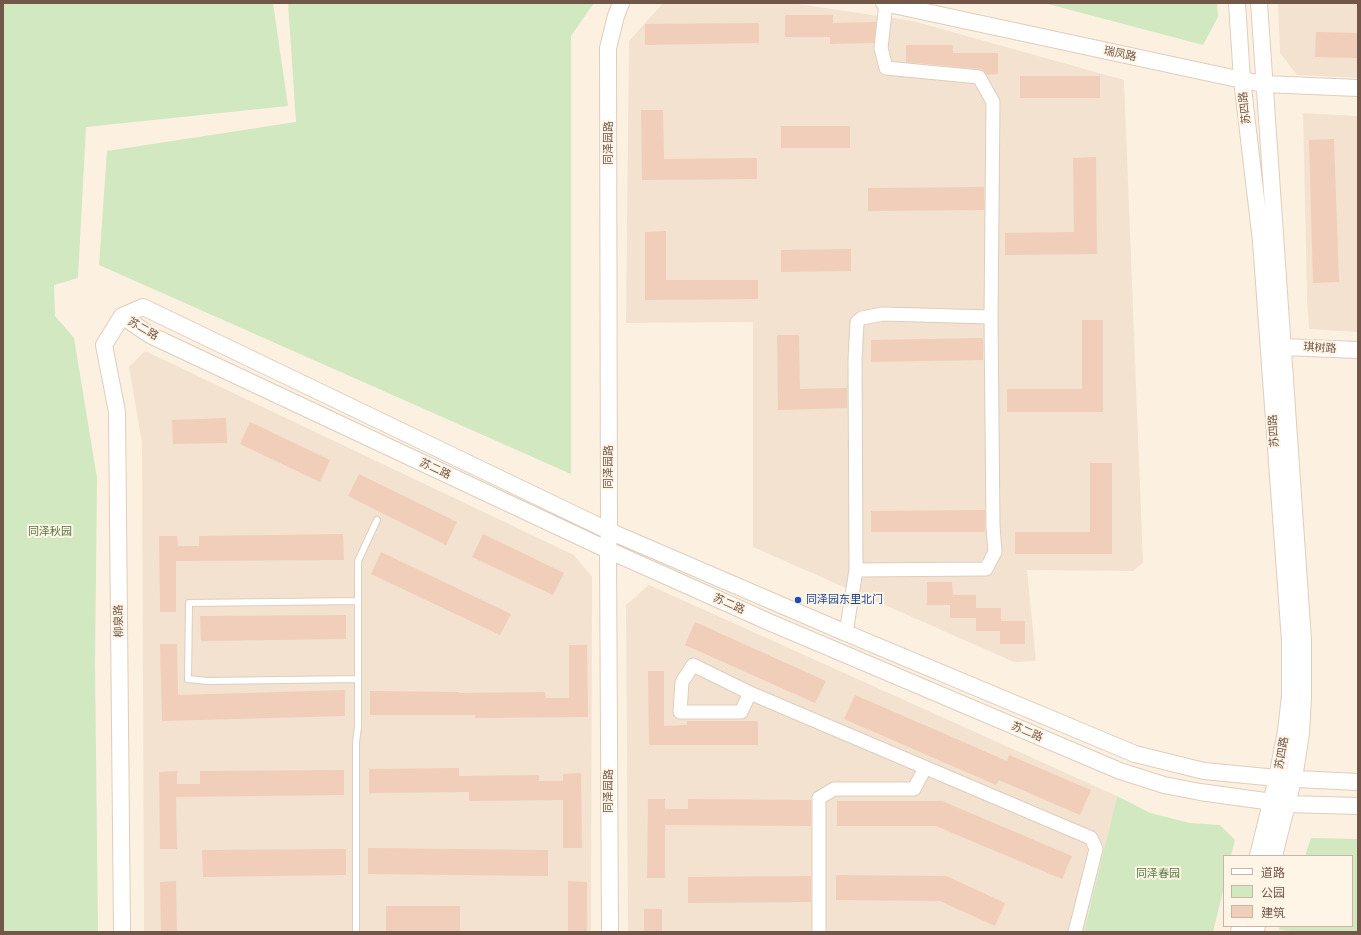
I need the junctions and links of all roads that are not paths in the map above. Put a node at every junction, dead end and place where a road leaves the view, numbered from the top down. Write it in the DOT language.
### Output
graph roads {
  1 [pos="621,3"];
  2 [pos="885,3"];
  3 [pos="1237,3"];
  4 [pos="1259,3"];
  5 [pos="1242,80"];
  6 [pos="1264,84"];
  7 [pos="1358,88"];
  8 [pos="122,316"];
  9 [pos="991,317"];
  10 [pos="1283,347"];
  11 [pos="1358,350"];
  12 [pos="377,520"];
  13 [pos="609,531"];
  14 [pos="608,550"];
  15 [pos="856,570"];
  16 [pos="358,601"];
  17 [pos="846,633"];
  18 [pos="358,679"];
  19 [pos="750,693"];
  20 [pos="924,768"];
  21 [pos="1277,778"];
  22 [pos="1294,779"];
  23 [pos="1358,782"];
  24 [pos="1279,803"];
  25 [pos="1358,806"];
  26 [pos="1258,855"];
  27 [pos="1274,855"];
  28 [pos="122,932"];
  29 [pos="356,932"];
  30 [pos="610,932"];
  31 [pos="819,932"];
  32 [pos="1075,932"];
  1 -- 13 [label="street, 同泽园路"];
  2 -- 5 [label="street, 瑞凤路"];
  2 -- 9 [label="street"];
  3 -- 5 [label="street, 苏四路"];
  4 -- 6 [label="street, 苏四路"];
  5 -- 6 [label="street, 瑞凤路"];
  5 -- 21 [label="street, 苏四路"];
  6 -- 7 [label="street, 瑞凤路"];
  6 -- 10 [label="street, 苏四路"];
  8 -- 13 [label="street, 苏二路"];
  8 -- 14 [label="street, 苏二路"];
  8 -- 28 [label="street, 柳泉路"];
  9 -- 15 [label="street"];
  9 -- 15 [label="street"];
  10 -- 11 [label="street, 琪树路"];
  10 -- 22 [label="street, 苏四路"];
  12 -- 16 [label="lane"];
  13 -- 14 [label="street, 同泽园路"];
  13 -- 17 [label="street, 苏二路"];
  14 -- 24 [label="street, 苏二路"];
  14 -- 30 [label="street, 同泽园路"];
  15 -- 17 [label="street"];
  16 -- 18 [label="lane"];
  16 -- 18 [label="lane"];
  17 -- 21 [label="street, 苏二路"];
  18 -- 29 [label="lane"];
  19 -- 19 [label="street"];
  19 -- 20 [label="street"];
  20 -- 31 [label="street"];
  20 -- 32 [label="street"];
  21 -- 22 [label="street, 苏二路"];
  21 -- 24 [label="street, 苏四路"];
  22 -- 23 [label="street, 苏二路"];
  22 -- 24 [label="street, 苏四路"];
  24 -- 25 [label="street, 苏二路"];
  24 -- 26 [label="street, 苏四路"];
  24 -- 27 [label="street, 苏四路"];
}
